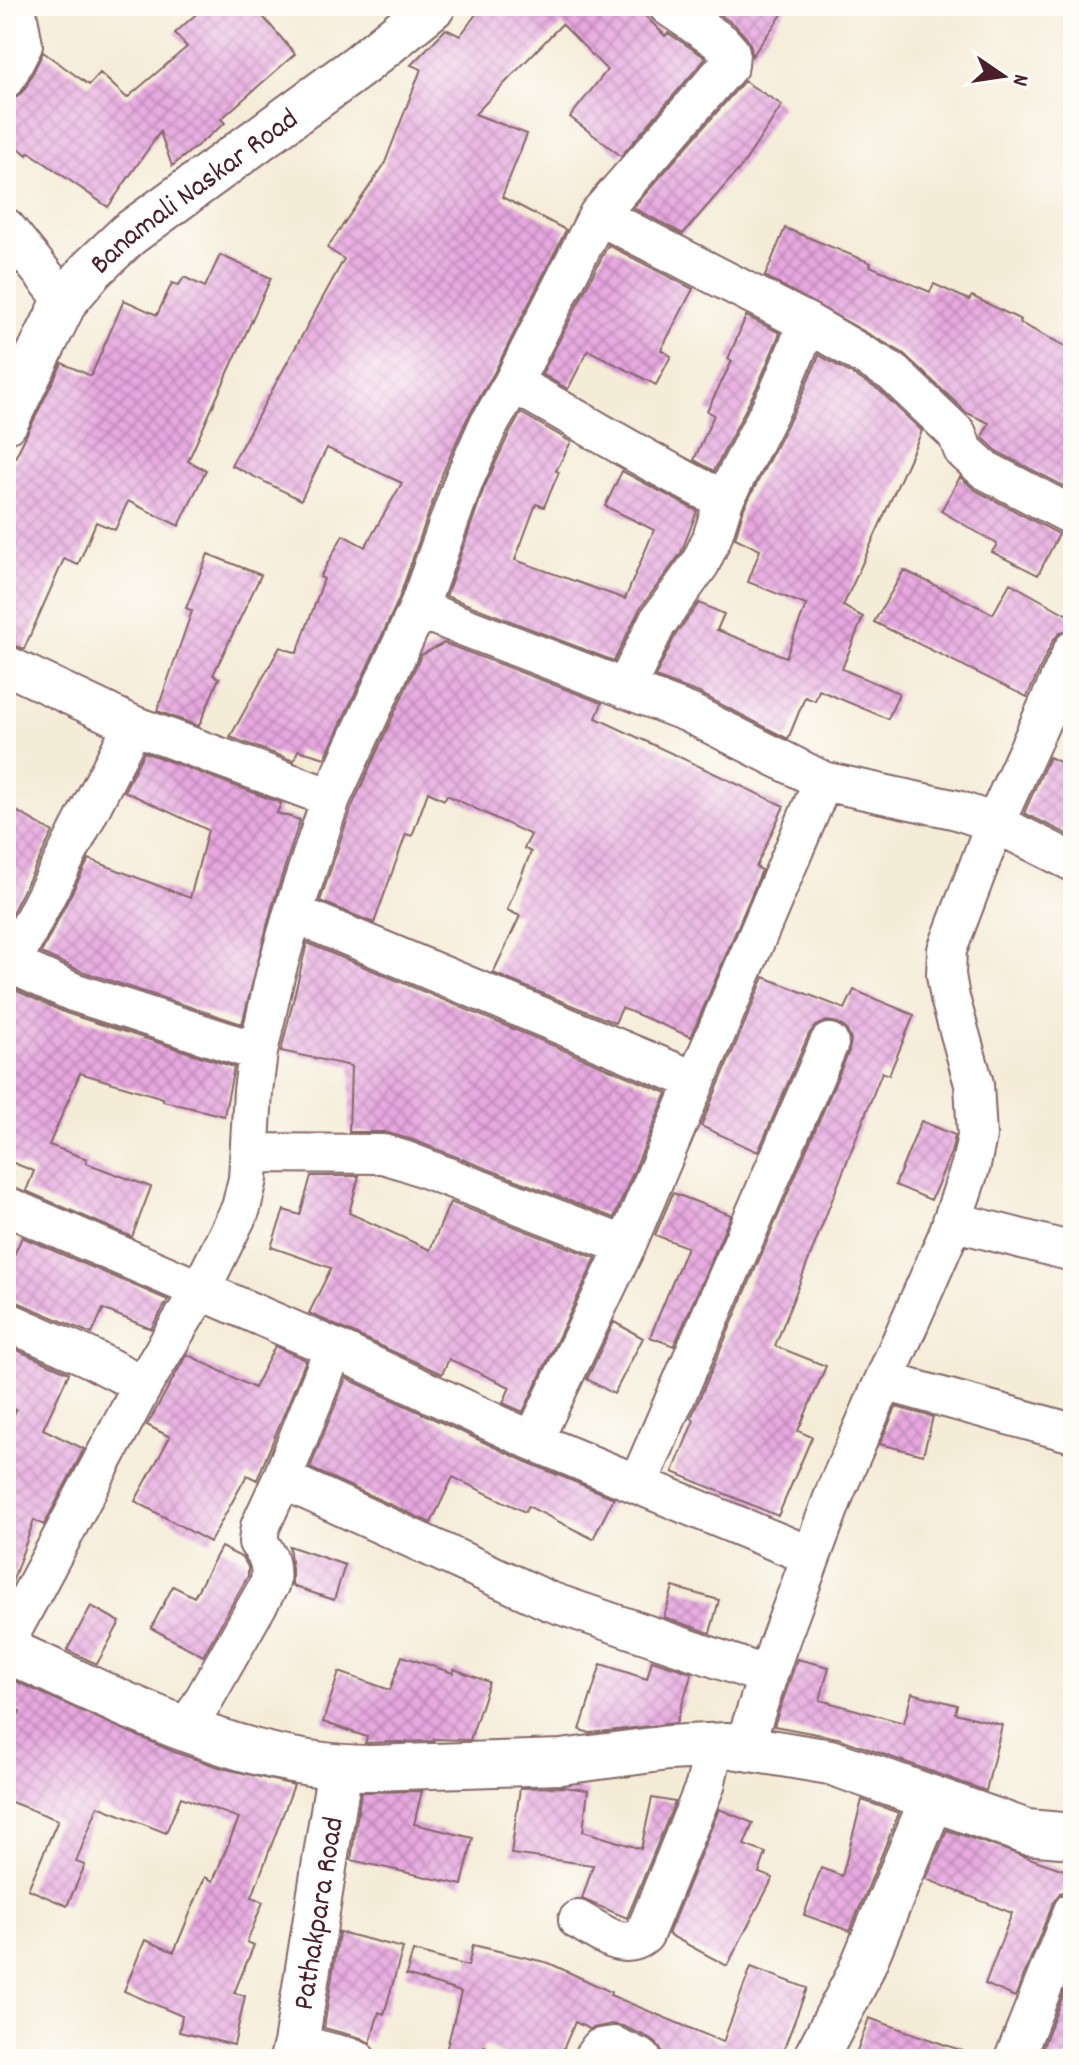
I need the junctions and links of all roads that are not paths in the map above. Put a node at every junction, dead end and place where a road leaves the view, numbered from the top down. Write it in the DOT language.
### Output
graph roads {
  1 [pos="16,6"];
  2 [pos="433,6"];
  3 [pos="668,6"];
  4 [pos="6,78"];
  5 [pos="598,215"];
  6 [pos="6,228"];
  7 [pos="65,301"];
  8 [pos="808,323"];
  9 [pos="513,383"];
  10 [pos="6,421"];
  11 [pos="724,500"];
  12 [pos="1073,516"];
  13 [pos="418,609"];
  14 [pos="1073,650"];
  15 [pos="6,665"];
  16 [pos="625,689"];
  17 [pos="133,725"];
  18 [pos="823,781"];
  19 [pos="331,798"];
  20 [pos="995,823"];
  21 [pos="1073,862"];
  22 [pos="293,913"];
  23 [pos="8,960"];
  24 [pos="829,1043"];
  25 [pos="258,1052"];
  26 [pos="696,1081"];
  27 [pos="250,1153"];
  28 [pos="6,1206"];
  29 [pos="952,1221"];
  30 [pos="626,1246"];
  31 [pos="1073,1252"];
  32 [pos="201,1289"];
  33 [pos="6,1321"];
  34 [pos="334,1348"];
  35 [pos="884,1381"];
  36 [pos="143,1385"];
  37 [pos="1073,1433"];
  38 [pos="533,1441"];
  39 [pos="282,1479"];
  40 [pos="638,1484"];
  41 [pos="811,1556"];
  42 [pos="6,1642"];
  43 [pos="6,1650"];
  44 [pos="768,1676"];
  45 [pos="186,1731"];
  46 [pos="729,1746"];
  47 [pos="340,1767"];
  48 [pos="932,1800"];
  49 [pos="1073,1836"];
  50 [pos="1073,1911"];
  51 [pos="578,1920"];
  52 [pos="294,2052"];
  53 [pos="356,2059"];
  54 [pos="592,2059"];
  55 [pos="642,2059"];
  56 [pos="815,2059"];
  57 [pos="1014,2059"];
  1 -- 4 [label="street"];
  2 -- 7 [label="street, Banamali Naskar Road"];
  3 -- 5 [label="street"];
  5 -- 8 [label="street"];
  5 -- 9 [label="street"];
  6 -- 7 [label="street"];
  7 -- 10 [label="street, Banamali Naskar Road"];
  8 -- 11 [label="street"];
  8 -- 12 [label="street"];
  9 -- 11 [label="street"];
  9 -- 13 [label="street"];
  11 -- 16 [label="street"];
  13 -- 16 [label="street"];
  13 -- 19 [label="street"];
  14 -- 20 [label="street"];
  15 -- 17 [label="street"];
  16 -- 18 [label="street"];
  17 -- 19 [label="street"];
  17 -- 23 [label="street"];
  18 -- 20 [label="street"];
  18 -- 26 [label="street"];
  19 -- 22 [label="street"];
  20 -- 21 [label="street"];
  20 -- 29 [label="street"];
  22 -- 25 [label="street"];
  22 -- 26 [label="street"];
  23 -- 25 [label="street"];
  24 -- 40 [label="street"];
  25 -- 27 [label="street"];
  26 -- 30 [label="street"];
  27 -- 30 [label="street"];
  27 -- 32 [label="street"];
  28 -- 32 [label="street"];
  29 -- 31 [label="street"];
  29 -- 35 [label="street"];
  30 -- 38 [label="street"];
  32 -- 34 [label="street"];
  32 -- 36 [label="street"];
  33 -- 36 [label="street"];
  34 -- 38 [label="street"];
  34 -- 39 [label="street"];
  35 -- 37 [label="street"];
  35 -- 41 [label="street"];
  36 -- 42 [label="street"];
  38 -- 40 [label="street"];
  39 -- 44 [label="street"];
  39 -- 45 [label="street"];
  40 -- 41 [label="street"];
  41 -- 44 [label="street"];
  43 -- 45 [label="street"];
  44 -- 46 [label="street"];
  45 -- 47 [label="street"];
  46 -- 47 [label="street"];
  46 -- 48 [label="street"];
  46 -- 51 [label="street"];
  47 -- 52 [label="street, Pathakpara Road"];
  48 -- 49 [label="street"];
  48 -- 56 [label="street"];
  50 -- 57 [label="street"];
  52 -- 53 [label="street"];
  54 -- 55 [label="street"];
}
